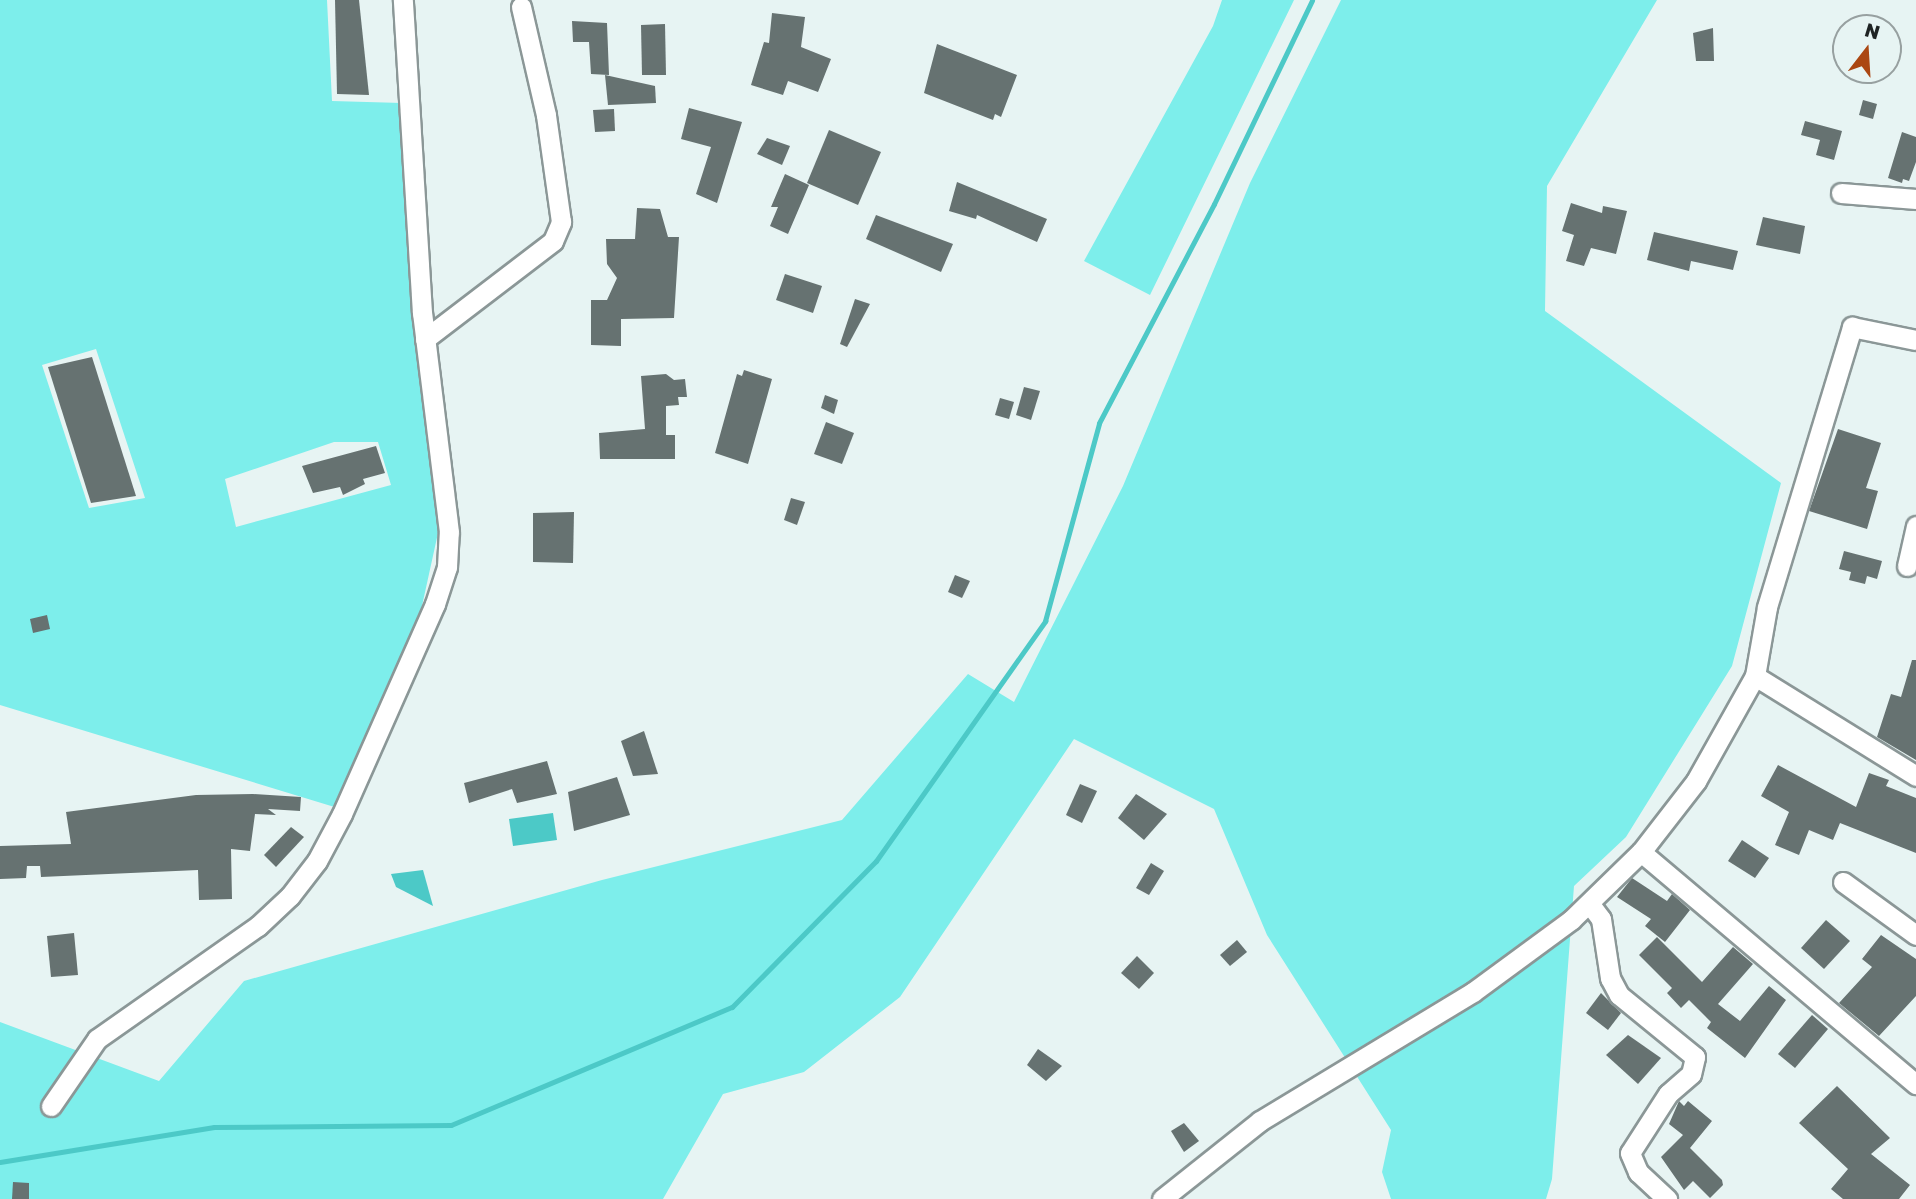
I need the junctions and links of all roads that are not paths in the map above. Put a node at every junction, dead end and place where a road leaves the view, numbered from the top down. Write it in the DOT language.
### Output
graph roads {
  1 [pos="403,0"];
  2 [pos="521,7"];
  3 [pos="1841,193"];
  4 [pos="1916,199"];
  5 [pos="425,339"];
  6 [pos="1916,340"];
  7 [pos="1916,526"];
  8 [pos="1907,566"];
  9 [pos="1755,676"];
  10 [pos="1916,776"];
  11 [pos="1642,852"];
  12 [pos="1843,881"];
  13 [pos="1589,903"];
  14 [pos="1916,935"];
  15 [pos="1916,1084"];
  16 [pos="51,1106"];
  17 [pos="1171,1197"];
  18 [pos="1667,1199"];
  1 -- 5 [label="street"];
  2 -- 5 [label="street"];
  3 -- 4 [label="street"];
  5 -- 16 [label="street"];
  6 -- 9 [label="street"];
  7 -- 8 [label="street"];
  9 -- 10 [label="street"];
  9 -- 11 [label="street"];
  11 -- 13 [label="street"];
  11 -- 15 [label="street"];
  12 -- 14 [label="street"];
  13 -- 17 [label="street"];
  13 -- 18 [label="street"];
}
